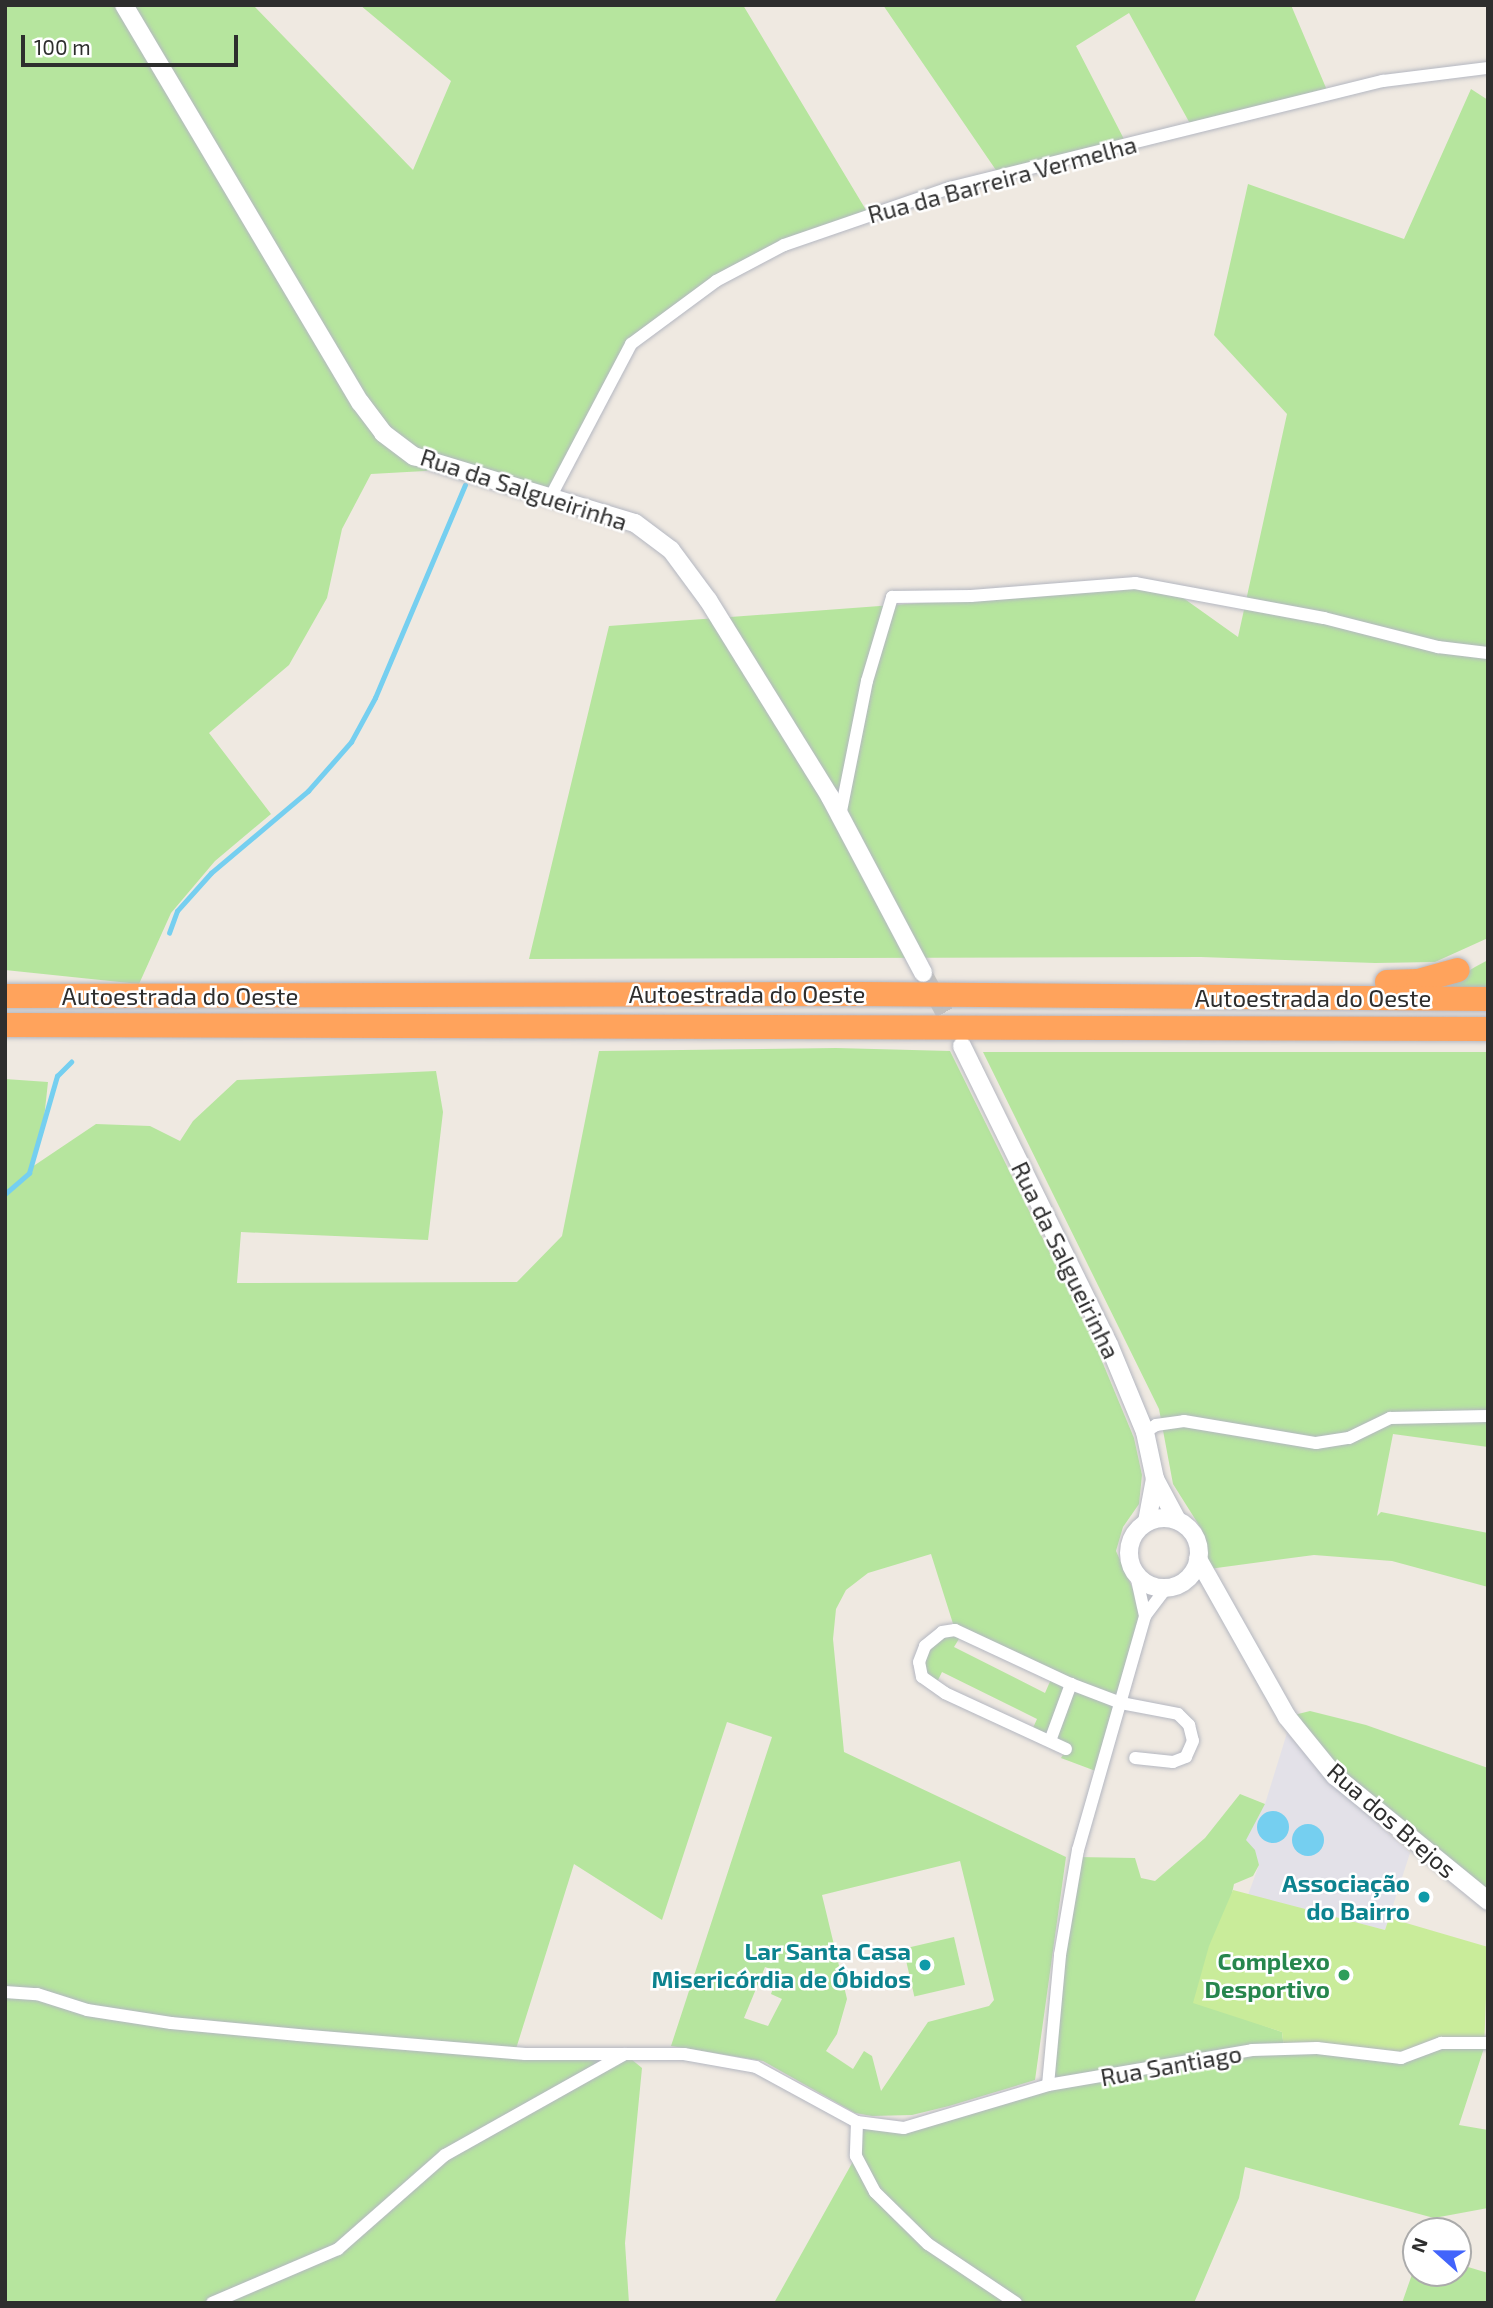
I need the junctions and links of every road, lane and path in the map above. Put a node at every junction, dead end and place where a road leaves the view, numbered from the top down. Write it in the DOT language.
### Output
graph roads {
  1 [pos="124,5"];
  2 [pos="1488,68"];
  3 [pos="551,496"];
  4 [pos="1488,653"];
  5 [pos="840,816"];
  6 [pos="1458,970"];
  7 [pos="923,973"];
  8 [pos="5,996"];
  9 [pos="1114,998"];
  10 [pos="1488,999"];
  11 [pos="5,1025"];
  12 [pos="1488,1029"];
  13 [pos="962,1046"];
  14 [pos="1488,1416"];
  15 [pos="1145,1432"];
  16 [pos="1155,1479"];
  17 [pos="1177,1520"];
  18 [pos="1147,1522"];
  19 [pos="1198,1559"];
  20 [pos="1136,1575"];
  21 [pos="1173,1585"];
  22 [pos="1212,1591"];
  23 [pos="1145,1616"];
  24 [pos="1071,1684"];
  25 [pos="1121,1703"];
  26 [pos="1050,1741"];
  27 [pos="1066,1749"];
  28 [pos="1135,1758"];
  29 [pos="1488,1901"];
  30 [pos="5,1992"];
  31 [pos="1488,2043"];
  32 [pos="625,2054"];
  33 [pos="1048,2085"];
  34 [pos="857,2122"];
  35 [pos="212,2303"];
  36 [pos="1016,2303"];
  1 -- 3 [label="street, Rua da Salgueirinha"];
  2 -- 3 [label="street, Rua da Barreira Vermelha"];
  3 -- 5 [label="street, Rua da Salgueirinha"];
  4 -- 5 [label="street"];
  5 -- 7 [label="street, Rua da Salgueirinha"];
  6 -- 9 [label="highway"];
  8 -- 9 [label="highway, Autoestrada do Oeste"];
  9 -- 10 [label="highway, Autoestrada do Oeste"];
  11 -- 12 [label="highway, Autoestrada do Oeste"];
  13 -- 15 [label="street, Rua da Salgueirinha"];
  14 -- 15 [label="street"];
  15 -- 16 [label="street, Rua da Salgueirinha"];
  16 -- 17 [label="street, Rua da Salgueirinha"];
  16 -- 18 [label="street, Rua da Salgueirinha"];
  17 -- 18 [label="street"];
  17 -- 19 [label="street"];
  18 -- 20 [label="street"];
  19 -- 21 [label="street"];
  19 -- 22 [label="street, Rua dos Brejos"];
  20 -- 21 [label="street"];
  20 -- 23 [label="street"];
  21 -- 22 [label="street"];
  21 -- 23 [label="street"];
  22 -- 29 [label="street, Rua dos Brejos"];
  23 -- 25 [label="street"];
  24 -- 25 [label="street"];
  24 -- 26 [label="street"];
  24 -- 26 [label="street"];
  25 -- 28 [label="street"];
  25 -- 33 [label="street"];
  26 -- 27 [label="street"];
  30 -- 32 [label="street"];
  31 -- 33 [label="street, Rua Santiago"];
  32 -- 34 [label="street"];
  32 -- 35 [label="street"];
  33 -- 34 [label="street, Rua Santiago"];
  34 -- 36 [label="street"];
}
